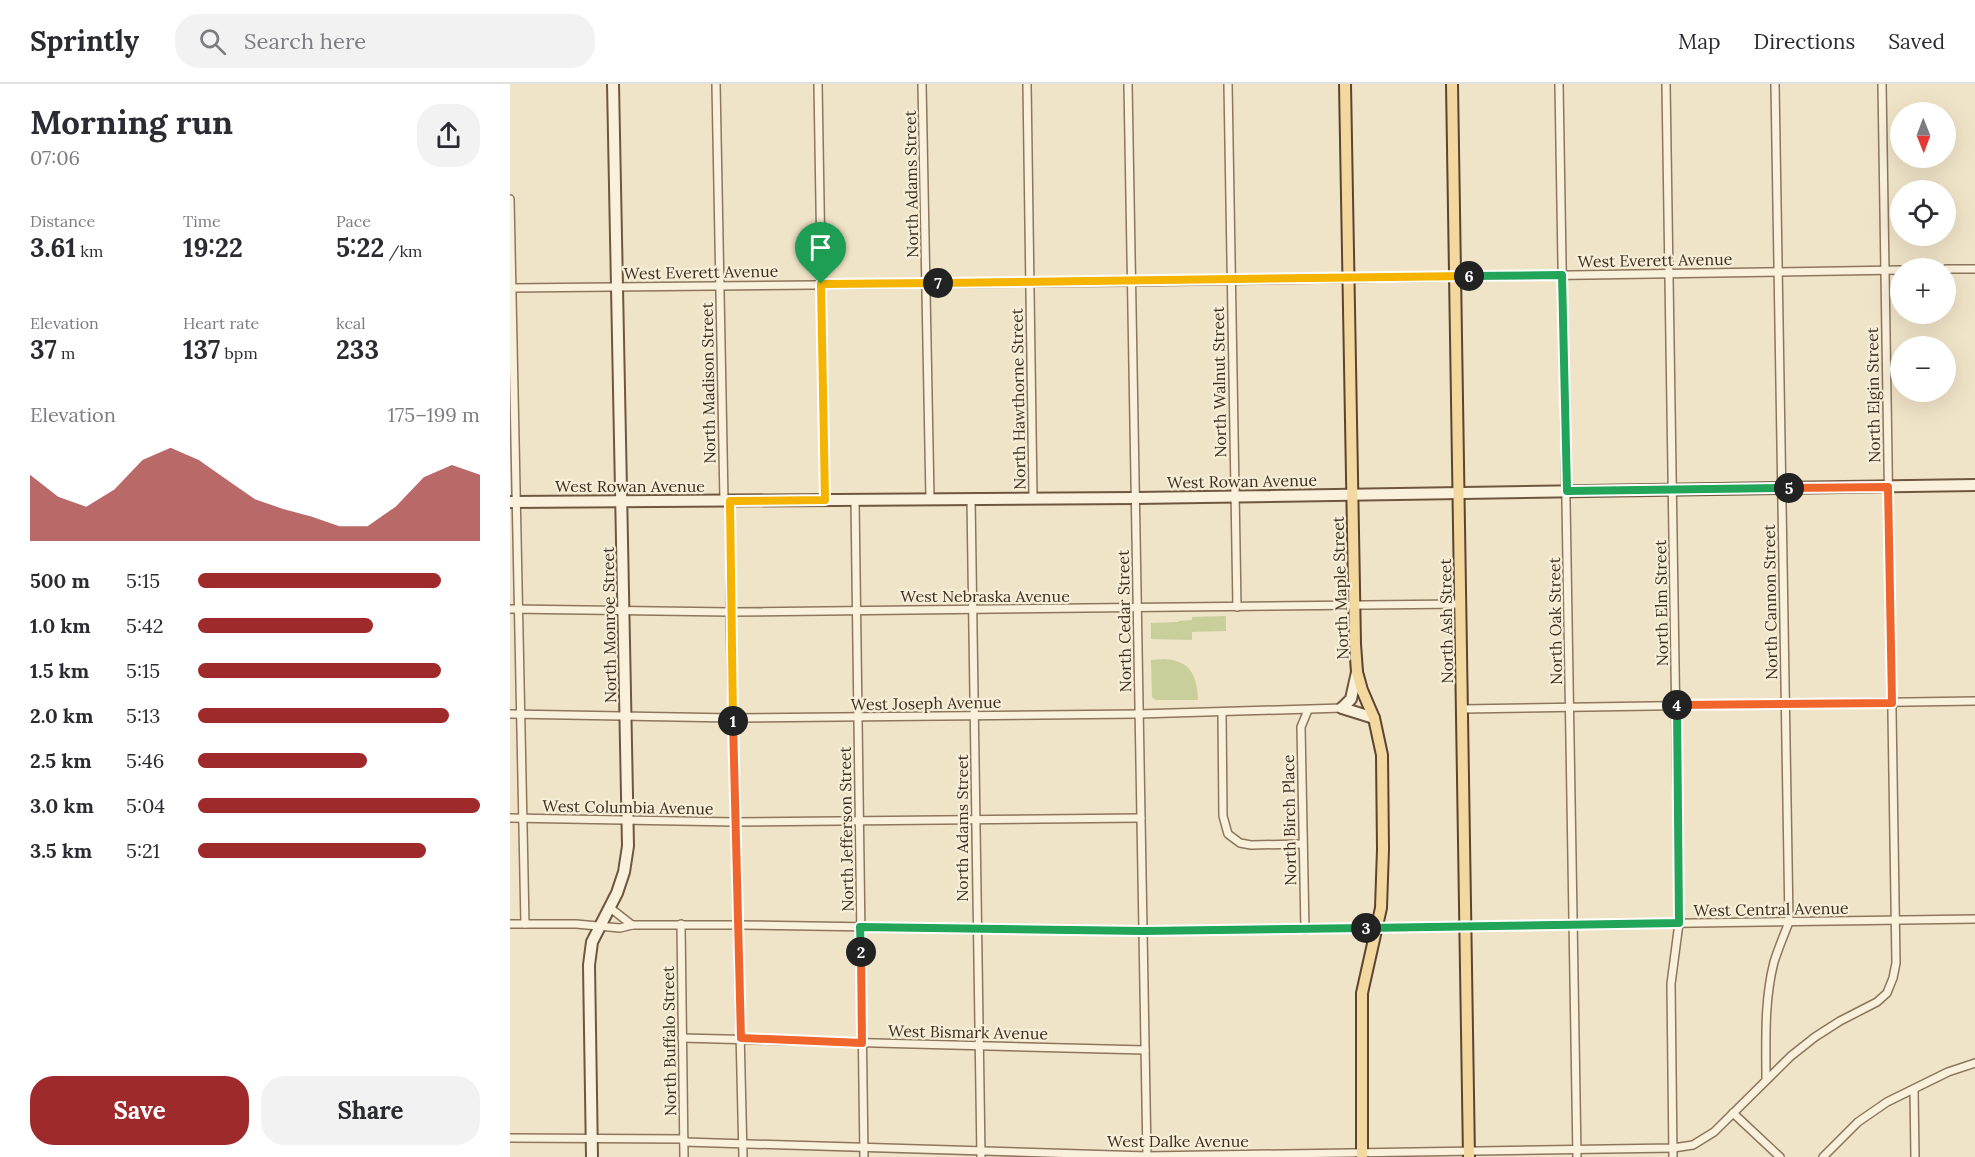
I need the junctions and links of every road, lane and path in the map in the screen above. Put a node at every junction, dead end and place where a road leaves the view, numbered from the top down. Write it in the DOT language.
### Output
graph roads {
  1 [pos="613,84"];
  2 [pos="716,84"];
  3 [pos="818,84"];
  4 [pos="922,84"];
  5 [pos="1027,84"];
  6 [pos="1128,84"];
  7 [pos="1228,84"];
  8 [pos="1345,84"];
  9 [pos="1452,84"];
  10 [pos="1559,84"];
  11 [pos="1666,84"];
  12 [pos="1775,84"];
  13 [pos="1882,84"];
  14 [pos="510,199"];
  15 [pos="1975,268"];
  16 [pos="1956,269"];
  17 [pos="1885,270"];
  18 [pos="1890,270"];
  19 [pos="1778,272"];
  20 [pos="1669,273"];
  21 [pos="1562,275"];
  22 [pos="1455,276"];
  23 [pos="1348,278"];
  24 [pos="1231,280"];
  25 [pos="1132,282"];
  26 [pos="927,283"];
  27 [pos="1030,283"];
  28 [pos="821,284"];
  29 [pos="720,286"];
  30 [pos="617,287"];
  31 [pos="511,288"];
  32 [pos="1975,484"];
  33 [pos="1888,487"];
  34 [pos="1673,488"];
  35 [pos="1782,488"];
  36 [pos="1567,491"];
  37 [pos="1459,492"];
  38 [pos="1352,494"];
  39 [pos="1234,496"];
  40 [pos="1033,498"];
  41 [pos="1135,498"];
  42 [pos="930,499"];
  43 [pos="970,499"];
  44 [pos="825,500"];
  45 [pos="855,500"];
  46 [pos="621,501"];
  47 [pos="727,501"];
  48 [pos="513,502"];
  49 [pos="1461,604"];
  50 [pos="1354,606"];
  51 [pos="1237,607"];
  52 [pos="510,609"];
  53 [pos="518,609"];
  54 [pos="1137,609"];
  55 [pos="973,610"];
  56 [pos="624,611"];
  57 [pos="856,611"];
  58 [pos="730,612"];
  59 [pos="1357,672"];
  60 [pos="1975,701"];
  61 [pos="1892,703"];
  62 [pos="1785,704"];
  63 [pos="1677,705"];
  64 [pos="1569,706"];
  65 [pos="1342,708"];
  66 [pos="1462,709"];
  67 [pos="1308,710"];
  68 [pos="1222,713"];
  69 [pos="510,714"];
  70 [pos="521,714"];
  71 [pos="1139,714"];
  72 [pos="626,715"];
  73 [pos="975,716"];
  74 [pos="858,717"];
  75 [pos="732,718"];
  76 [pos="1374,718"];
  77 [pos="1141,818"];
  78 [pos="510,819"];
  79 [pos="521,819"];
  80 [pos="627,819"];
  81 [pos="976,820"];
  82 [pos="859,821"];
  83 [pos="735,822"];
  84 [pos="1302,844"];
  85 [pos="609,907"];
  86 [pos="1975,919"];
  87 [pos="1895,921"];
  88 [pos="1789,922"];
  89 [pos="1679,923"];
  90 [pos="510,924"];
  91 [pos="525,924"];
  92 [pos="681,924"];
  93 [pos="600,925"];
  94 [pos="632,925"];
  95 [pos="739,925"];
  96 [pos="1573,925"];
  97 [pos="860,927"];
  98 [pos="1466,927"];
  99 [pos="1378,928"];
  100 [pos="977,929"];
  101 [pos="1305,930"];
  102 [pos="1143,931"];
  103 [pos="682,1038"];
  104 [pos="741,1038"];
  105 [pos="862,1043"];
  106 [pos="980,1047"];
  107 [pos="1145,1050"];
  108 [pos="1975,1063"];
  109 [pos="1766,1080"];
  110 [pos="1914,1089"];
  111 [pos="1733,1113"];
  112 [pos="510,1138"];
  113 [pos="591,1138"];
  114 [pos="684,1140"];
  115 [pos="743,1145"];
  116 [pos="864,1148"];
  117 [pos="1673,1148"];
  118 [pos="981,1154"];
  119 [pos="1469,1154"];
  120 [pos="1577,1154"];
  121 [pos="1362,1155"];
  122 [pos="1147,1156"];
  123 [pos="1252,1156"];
  124 [pos="592,1157"];
  125 [pos="684,1157"];
  126 [pos="743,1157"];
  127 [pos="864,1157"];
  128 [pos="1673,1157"];
  129 [pos="1780,1157"];
  130 [pos="1823,1157"];
  131 [pos="1915,1157"];
  1 -- 30 [label="street, North Monroe Street"];
  2 -- 29 [label="street, North Madison Street"];
  3 -- 28 [label="street"];
  4 -- 26 [label="street, North Adams Street"];
  5 -- 27 [label="street, North Hawthorne Street"];
  6 -- 25 [label="street, North Cedar Street"];
  7 -- 24 [label="street, North Walnut Street"];
  8 -- 23 [label="main road, North Maple Street"];
  9 -- 22 [label="main road, North Ash Street"];
  10 -- 21 [label="street, North Oak Street"];
  11 -- 20 [label="street, North Elm Street"];
  12 -- 19 [label="street, North Cannon Street"];
  13 -- 17 [label="street, North Elgin Street"];
  14 -- 31 [label="street"];
  15 -- 16 [label="street"];
  17 -- 18 [label="street, West Everett Avenue"];
  17 -- 19 [label="street, West Everett Avenue"];
  17 -- 33 [label="street, North Elgin Street"];
  19 -- 20 [label="street, West Everett Avenue"];
  19 -- 35 [label="street, North Cannon Street"];
  20 -- 21 [label="street, West Everett Avenue"];
  20 -- 34 [label="street, North Elm Street"];
  21 -- 22 [label="street, West Everett Avenue"];
  21 -- 36 [label="street, North Oak Street"];
  22 -- 23 [label="street, West Everett Avenue"];
  22 -- 37 [label="main road, North Ash Street"];
  23 -- 24 [label="street, West Everett Avenue"];
  23 -- 38 [label="main road, North Maple Street"];
  24 -- 25 [label="street, West Everett Avenue"];
  24 -- 39 [label="street, North Walnut Street"];
  25 -- 27 [label="street, West Everett Avenue"];
  25 -- 41 [label="street, North Cedar Street"];
  26 -- 27 [label="street, West Everett Avenue"];
  26 -- 28 [label="street, West Everett Avenue"];
  26 -- 42 [label="street, North Adams Street"];
  27 -- 40 [label="street, North Hawthorne Street"];
  28 -- 29 [label="street, West Everett Avenue"];
  28 -- 44 [label="street"];
  29 -- 30 [label="street, West Everett Avenue"];
  29 -- 47 [label="street, North Madison Street"];
  30 -- 31 [label="street, West Everett Avenue"];
  30 -- 46 [label="street, North Monroe Street"];
  31 -- 48 [label="street"];
  32 -- 33 [label="street, West Rowan Avenue"];
  33 -- 35 [label="street, West Rowan Avenue"];
  33 -- 61 [label="street, North Elgin Street"];
  34 -- 35 [label="street, West Rowan Avenue"];
  34 -- 36 [label="street, West Rowan Avenue"];
  34 -- 63 [label="street, North Elm Street"];
  35 -- 62 [label="street, North Cannon Street"];
  36 -- 37 [label="street, West Rowan Avenue"];
  36 -- 64 [label="street, North Oak Street"];
  37 -- 38 [label="street, West Rowan Avenue"];
  37 -- 49 [label="main road, North Ash Street"];
  38 -- 39 [label="street, West Rowan Avenue"];
  38 -- 50 [label="main road, North Maple Street"];
  39 -- 41 [label="street, West Rowan Avenue"];
  39 -- 51 [label="street, North Walnut Street"];
  40 -- 41 [label="street, West Rowan Avenue"];
  40 -- 43 [label="street, West Rowan Avenue"];
  41 -- 54 [label="street, North Cedar Street"];
  42 -- 43 [label="street, West Rowan Avenue"];
  42 -- 45 [label="street, West Rowan Avenue"];
  43 -- 55 [label="street, North Adams Street"];
  44 -- 45 [label="street, West Rowan Avenue"];
  44 -- 47 [label="street, West Rowan Avenue"];
  45 -- 57 [label="street, North Jefferson Street"];
  46 -- 47 [label="street, West Rowan Avenue"];
  46 -- 48 [label="street, West Rowan Avenue"];
  46 -- 56 [label="street, North Monroe Street"];
  47 -- 58 [label="street, North Madison Street"];
  48 -- 53 [label="street"];
  49 -- 50 [label="street, West Nebraska Avenue"];
  49 -- 66 [label="main road, North Ash Street"];
  50 -- 51 [label="street, West Nebraska Avenue"];
  50 -- 59 [label="main road, North Maple Street"];
  51 -- 54 [label="street, West Nebraska Avenue"];
  52 -- 53 [label="street, West Nebraska Avenue"];
  53 -- 56 [label="street, West Nebraska Avenue"];
  53 -- 70 [label="street"];
  54 -- 55 [label="street, West Nebraska Avenue"];
  54 -- 71 [label="street, North Cedar Street"];
  55 -- 57 [label="street, West Nebraska Avenue"];
  55 -- 73 [label="street, North Adams Street"];
  56 -- 58 [label="street, West Nebraska Avenue"];
  56 -- 72 [label="street, North Monroe Street"];
  57 -- 58 [label="street, West Nebraska Avenue"];
  57 -- 74 [label="street, North Jefferson Street"];
  58 -- 75 [label="street, North Madison Street"];
  59 -- 65 [label="street"];
  59 -- 76 [label="main road, North Maple Street"];
  60 -- 61 [label="street"];
  61 -- 62 [label="street"];
  61 -- 87 [label="street, North Elgin Street"];
  62 -- 63 [label="street"];
  62 -- 88 [label="street, North Cannon Street"];
  63 -- 64 [label="street"];
  63 -- 89 [label="street, North Elm Street"];
  64 -- 66 [label="street"];
  64 -- 96 [label="street, North Oak Street"];
  65 -- 67 [label="street, West Joseph Avenue"];
  65 -- 76 [label="street"];
  66 -- 98 [label="main road, North Ash Street"];
  67 -- 68 [label="street, West Joseph Avenue"];
  67 -- 84 [label="street, North Birch Place"];
  68 -- 71 [label="street, West Joseph Avenue"];
  68 -- 84 [label="street"];
  69 -- 70 [label="street, West Joseph Avenue"];
  70 -- 72 [label="street, West Joseph Avenue"];
  70 -- 79 [label="street"];
  71 -- 73 [label="street, West Joseph Avenue"];
  71 -- 77 [label="street, North Cedar Street"];
  72 -- 75 [label="street, West Joseph Avenue"];
  72 -- 80 [label="street, North Monroe Street"];
  73 -- 74 [label="street, West Joseph Avenue"];
  73 -- 81 [label="street, North Adams Street"];
  74 -- 75 [label="street, West Joseph Avenue"];
  74 -- 82 [label="street, North Jefferson Street"];
  75 -- 83 [label="street, North Madison Street"];
  76 -- 99 [label="main road, North Maple Street"];
  77 -- 81 [label="street, West Columbia Avenue"];
  77 -- 102 [label="street, North Cedar Street"];
  78 -- 79 [label="street, West Columbia Avenue"];
  79 -- 80 [label="street, West Columbia Avenue"];
  79 -- 91 [label="street"];
  80 -- 83 [label="street, West Columbia Avenue"];
  80 -- 85 [label="street, North Monroe Street"];
  81 -- 82 [label="street, West Columbia Avenue"];
  81 -- 100 [label="street, North Adams Street"];
  82 -- 83 [label="street, West Columbia Avenue"];
  82 -- 97 [label="street, North Jefferson Street"];
  83 -- 95 [label="street, North Madison Street"];
  84 -- 101 [label="street, North Birch Place"];
  85 -- 93 [label="street, North Monroe Street"];
  85 -- 94 [label="street"];
  86 -- 87 [label="street, West Central Avenue"];
  87 -- 88 [label="street, West Central Avenue"];
  87 -- 109 [label="street, North Elgin Street"];
  88 -- 89 [label="street, West Central Avenue"];
  88 -- 109 [label="street, North Cannon Street"];
  89 -- 96 [label="street, West Central Avenue"];
  89 -- 117 [label="street, North Elm Street"];
  90 -- 91 [label="street, West Central Avenue"];
  91 -- 93 [label="street, West Central Avenue"];
  92 -- 94 [label="street, West Central Avenue"];
  92 -- 95 [label="street, West Central Avenue"];
  92 -- 103 [label="street, North Buffalo Street"];
  93 -- 94 [label="street, West Central Avenue"];
  93 -- 113 [label="street, North Monroe Street"];
  95 -- 97 [label="street, West Central Avenue"];
  95 -- 104 [label="street, North Madison Street"];
  96 -- 98 [label="street, West Central Avenue"];
  96 -- 120 [label="street, North Oak Street"];
  97 -- 100 [label="street, West Central Avenue"];
  97 -- 105 [label="street, North Jefferson Street"];
  98 -- 99 [label="street, West Central Avenue"];
  98 -- 119 [label="main road, North Ash Street"];
  99 -- 101 [label="street, West Central Avenue"];
  99 -- 121 [label="main road, North Maple Street"];
  100 -- 102 [label="street, West Central Avenue"];
  100 -- 106 [label="street, North Adams Street"];
  101 -- 102 [label="street, West Central Avenue"];
  102 -- 107 [label="street, North Cedar Street"];
  103 -- 104 [label="street, West Bismark Avenue"];
  103 -- 114 [label="street, North Buffalo Street"];
  104 -- 105 [label="street, West Bismark Avenue"];
  104 -- 115 [label="street, North Madison Street"];
  105 -- 106 [label="street, West Bismark Avenue"];
  105 -- 116 [label="street, North Jefferson Street"];
  106 -- 107 [label="street, West Bismark Avenue"];
  106 -- 118 [label="street, North Adams Street"];
  107 -- 122 [label="street, North Cedar Street"];
  108 -- 110 [label="street"];
  109 -- 111 [label="street, West Dalke Avenue"];
  110 -- 130 [label="street"];
  110 -- 131 [label="street"];
  111 -- 117 [label="street, West Dalke Avenue"];
  111 -- 129 [label="street"];
  112 -- 113 [label="street, West Dalke Avenue"];
  113 -- 114 [label="street, West Dalke Avenue"];
  113 -- 124 [label="street, North Monroe Street"];
  114 -- 115 [label="street, West Dalke Avenue"];
  114 -- 125 [label="street, North Buffalo Street"];
  115 -- 116 [label="street, West Dalke Avenue"];
  115 -- 126 [label="street, North Madison Street"];
  116 -- 118 [label="street, West Dalke Avenue"];
  116 -- 127 [label="street, North Jefferson Street"];
  117 -- 120 [label="street, West Dalke Avenue"];
  117 -- 128 [label="street, North Elm Street"];
  118 -- 122 [label="street, West Dalke Avenue"];
  119 -- 120 [label="street, West Dalke Avenue"];
  119 -- 121 [label="street, West Dalke Avenue"];
  121 -- 123 [label="street, West Dalke Avenue"];
  122 -- 123 [label="street, West Dalke Avenue"];
}
